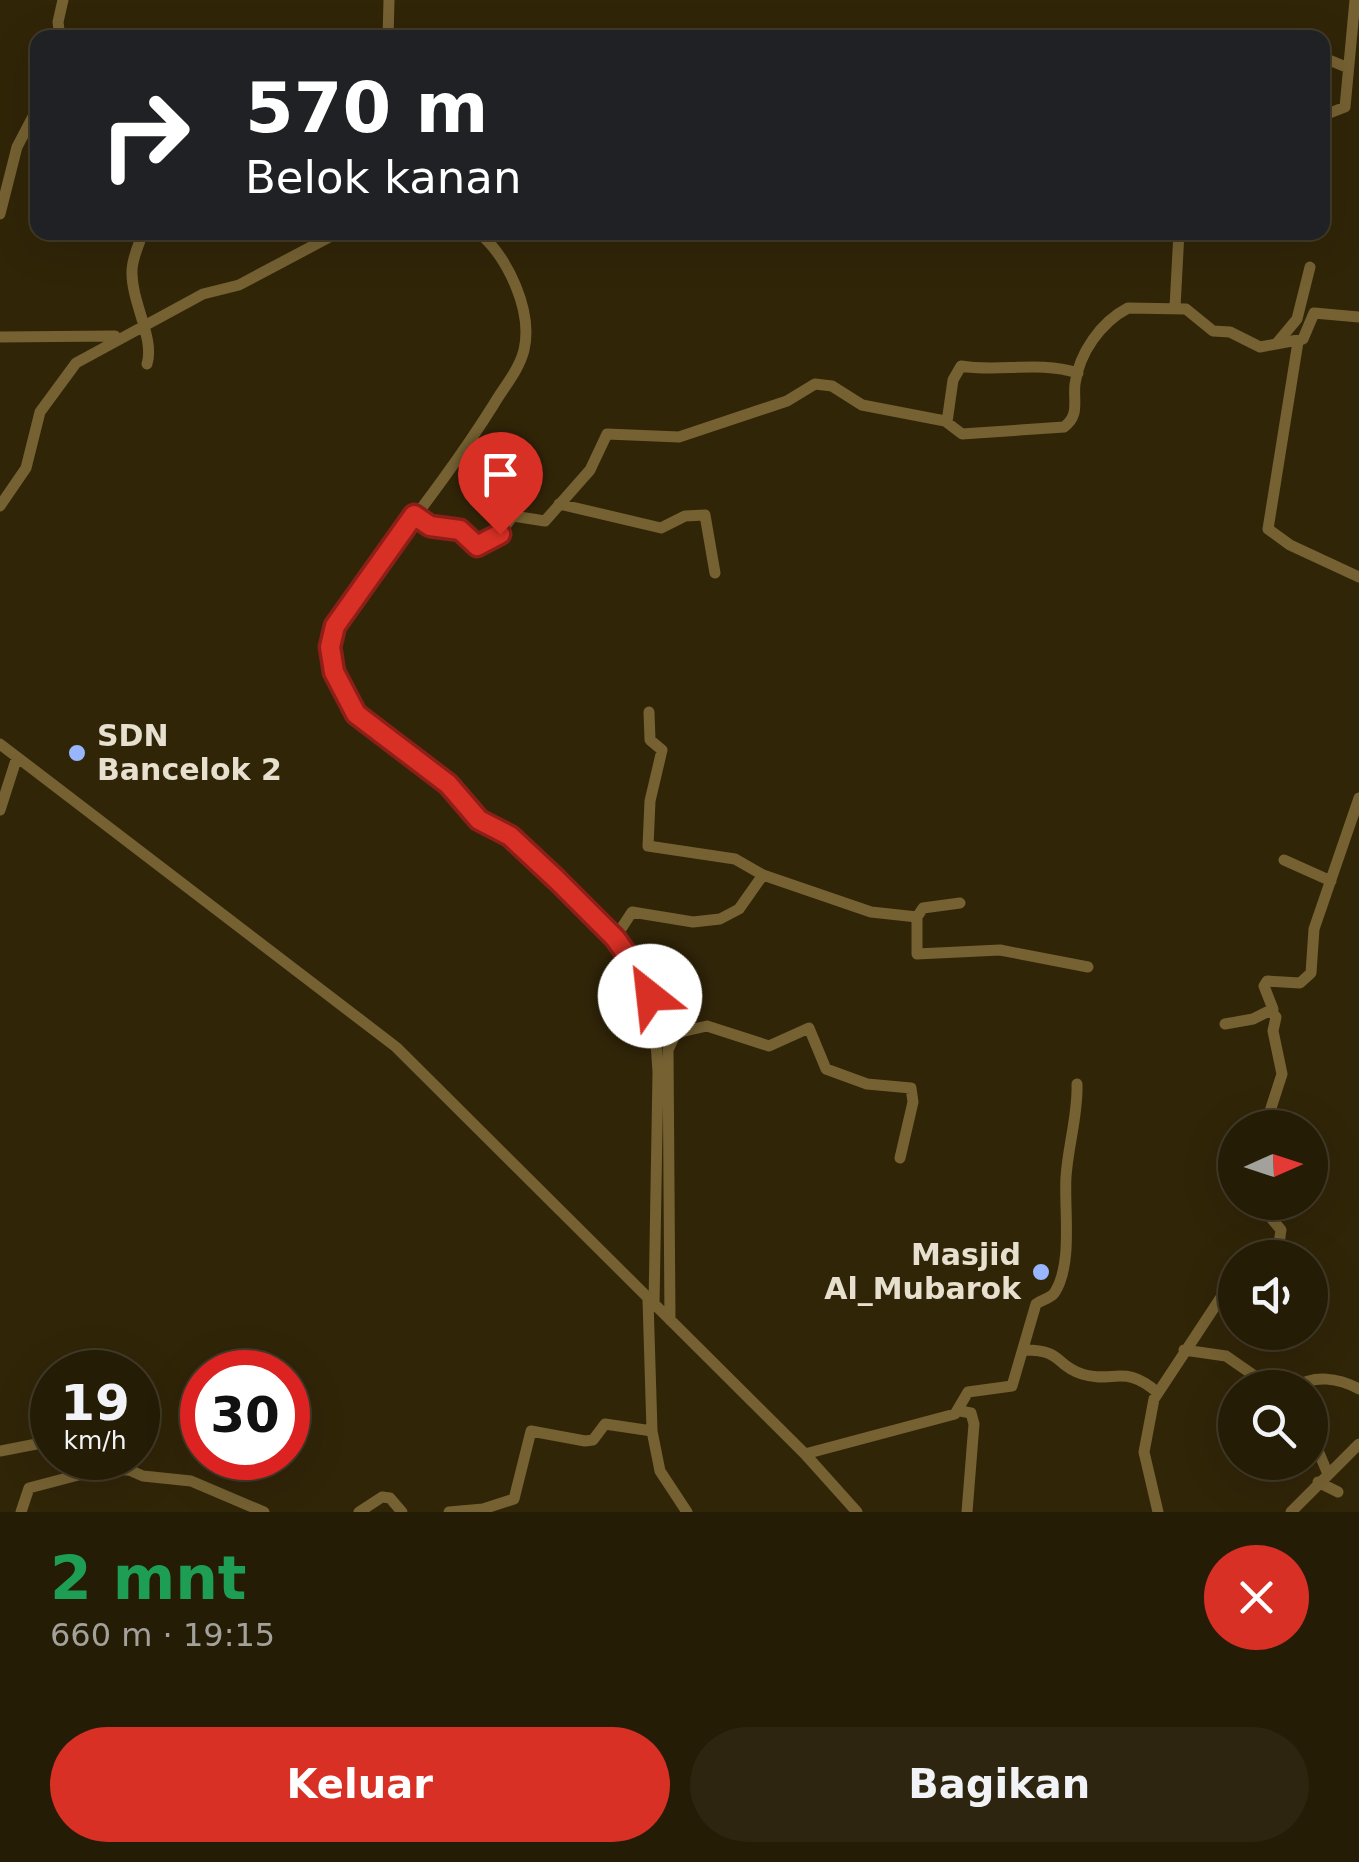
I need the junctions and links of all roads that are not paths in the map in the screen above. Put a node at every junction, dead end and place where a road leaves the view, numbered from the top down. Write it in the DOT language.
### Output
graph roads {
  1 [pos="63,0"];
  2 [pos="389,0"];
  3 [pos="1355,0"];
  4 [pos="59,30"];
  5 [pos="388,30"];
  6 [pos="1351,60"];
  7 [pos="1330,114"];
  8 [pos="30,122"];
  9 [pos="0,214"];
  10 [pos="141,240"];
  11 [pos="323,240"];
  12 [pos="486,240"];
  13 [pos="1179,240"];
  14 [pos="1310,267"];
  15 [pos="1175,307"];
  16 [pos="1359,317"];
  17 [pos="145,334"];
  18 [pos="119,336"];
  19 [pos="0,337"];
  20 [pos="1298,342"];
  21 [pos="1272,346"];
  22 [pos="147,364"];
  23 [pos="1078,373"];
  24 [pos="947,422"];
  25 [pos="559,504"];
  26 [pos="0,506"];
  27 [pos="419,518"];
  28 [pos="714,573"];
  29 [pos="1359,577"];
  30 [pos="650,712"];
  31 [pos="0,744"];
  32 [pos="17,756"];
  33 [pos="1359,798"];
  34 [pos="0,810"];
  35 [pos="1284,860"];
  36 [pos="763,876"];
  37 [pos="1332,881"];
  38 [pos="960,904"];
  39 [pos="917,916"];
  40 [pos="619,932"];
  41 [pos="1088,967"];
  42 [pos="1271,1011"];
  43 [pos="1225,1024"];
  44 [pos="1076,1084"];
  45 [pos="1272,1110"];
  46 [pos="900,1158"];
  47 [pos="1218,1301"];
  48 [pos="659,1310"];
  49 [pos="1025,1350"];
  50 [pos="1184,1350"];
  51 [pos="1246,1370"];
  52 [pos="1328,1380"];
  53 [pos="1359,1389"];
  54 [pos="1158,1393"];
  55 [pos="960,1411"];
  56 [pos="652,1431"];
  57 [pos="1359,1444"];
  58 [pos="30,1445"];
  59 [pos="0,1451"];
  60 [pos="805,1454"];
  61 [pos="1328,1472"];
  62 [pos="160,1476"];
  63 [pos="59,1480"];
  64 [pos="1320,1480"];
  65 [pos="1324,1480"];
  66 [pos="1338,1492"];
  67 [pos="686,1511"];
  68 [pos="21,1512"];
  69 [pos="264,1512"];
  70 [pos="358,1512"];
  71 [pos="402,1512"];
  72 [pos="449,1512"];
  73 [pos="857,1512"];
  74 [pos="967,1512"];
  75 [pos="1158,1512"];
  76 [pos="1291,1512"];
  1 -- 4 [label="street"];
  2 -- 5 [label="street"];
  3 -- 6 [label="street"];
  6 -- 7 [label="street"];
  8 -- 9 [label="street"];
  10 -- 17 [label="street"];
  11 -- 17 [label="street"];
  12 -- 27 [label="street"];
  13 -- 15 [label="street"];
  14 -- 21 [label="street"];
  15 -- 21 [label="street"];
  15 -- 23 [label="street"];
  16 -- 20 [label="street"];
  17 -- 18 [label="street"];
  17 -- 22 [label="street"];
  18 -- 19 [label="street"];
  18 -- 26 [label="street"];
  20 -- 21 [label="street"];
  20 -- 29 [label="street"];
  23 -- 24 [label="street"];
  23 -- 24 [label="street"];
  24 -- 25 [label="street"];
  25 -- 27 [label="street"];
  25 -- 28 [label="street"];
  27 -- 40 [label="street"];
  30 -- 36 [label="street"];
  31 -- 32 [label="street"];
  32 -- 34 [label="street"];
  32 -- 48 [label="street"];
  33 -- 37 [label="street"];
  35 -- 37 [label="street"];
  36 -- 39 [label="street"];
  36 -- 40 [label="street"];
  37 -- 42 [label="street"];
  38 -- 39 [label="street"];
  39 -- 41 [label="street"];
  40 -- 48 [label="street"];
  42 -- 43 [label="street"];
  42 -- 45 [label="street"];
  44 -- 49 [label="street"];
  46 -- 48 [label="street"];
  47 -- 50 [label="street"];
  48 -- 56 [label="street"];
  48 -- 60 [label="street"];
  49 -- 54 [label="street"];
  49 -- 55 [label="street"];
  50 -- 51 [label="street"];
  50 -- 54 [label="street"];
  52 -- 53 [label="street"];
  54 -- 75 [label="street"];
  55 -- 60 [label="street"];
  55 -- 74 [label="street"];
  56 -- 67 [label="street"];
  56 -- 72 [label="street"];
  57 -- 61 [label="street"];
  58 -- 59 [label="street"];
  60 -- 73 [label="street"];
  62 -- 69 [label="street"];
  63 -- 68 [label="street"];
  64 -- 76 [label="street"];
  65 -- 66 [label="street"];
  70 -- 71 [label="street"];
}
